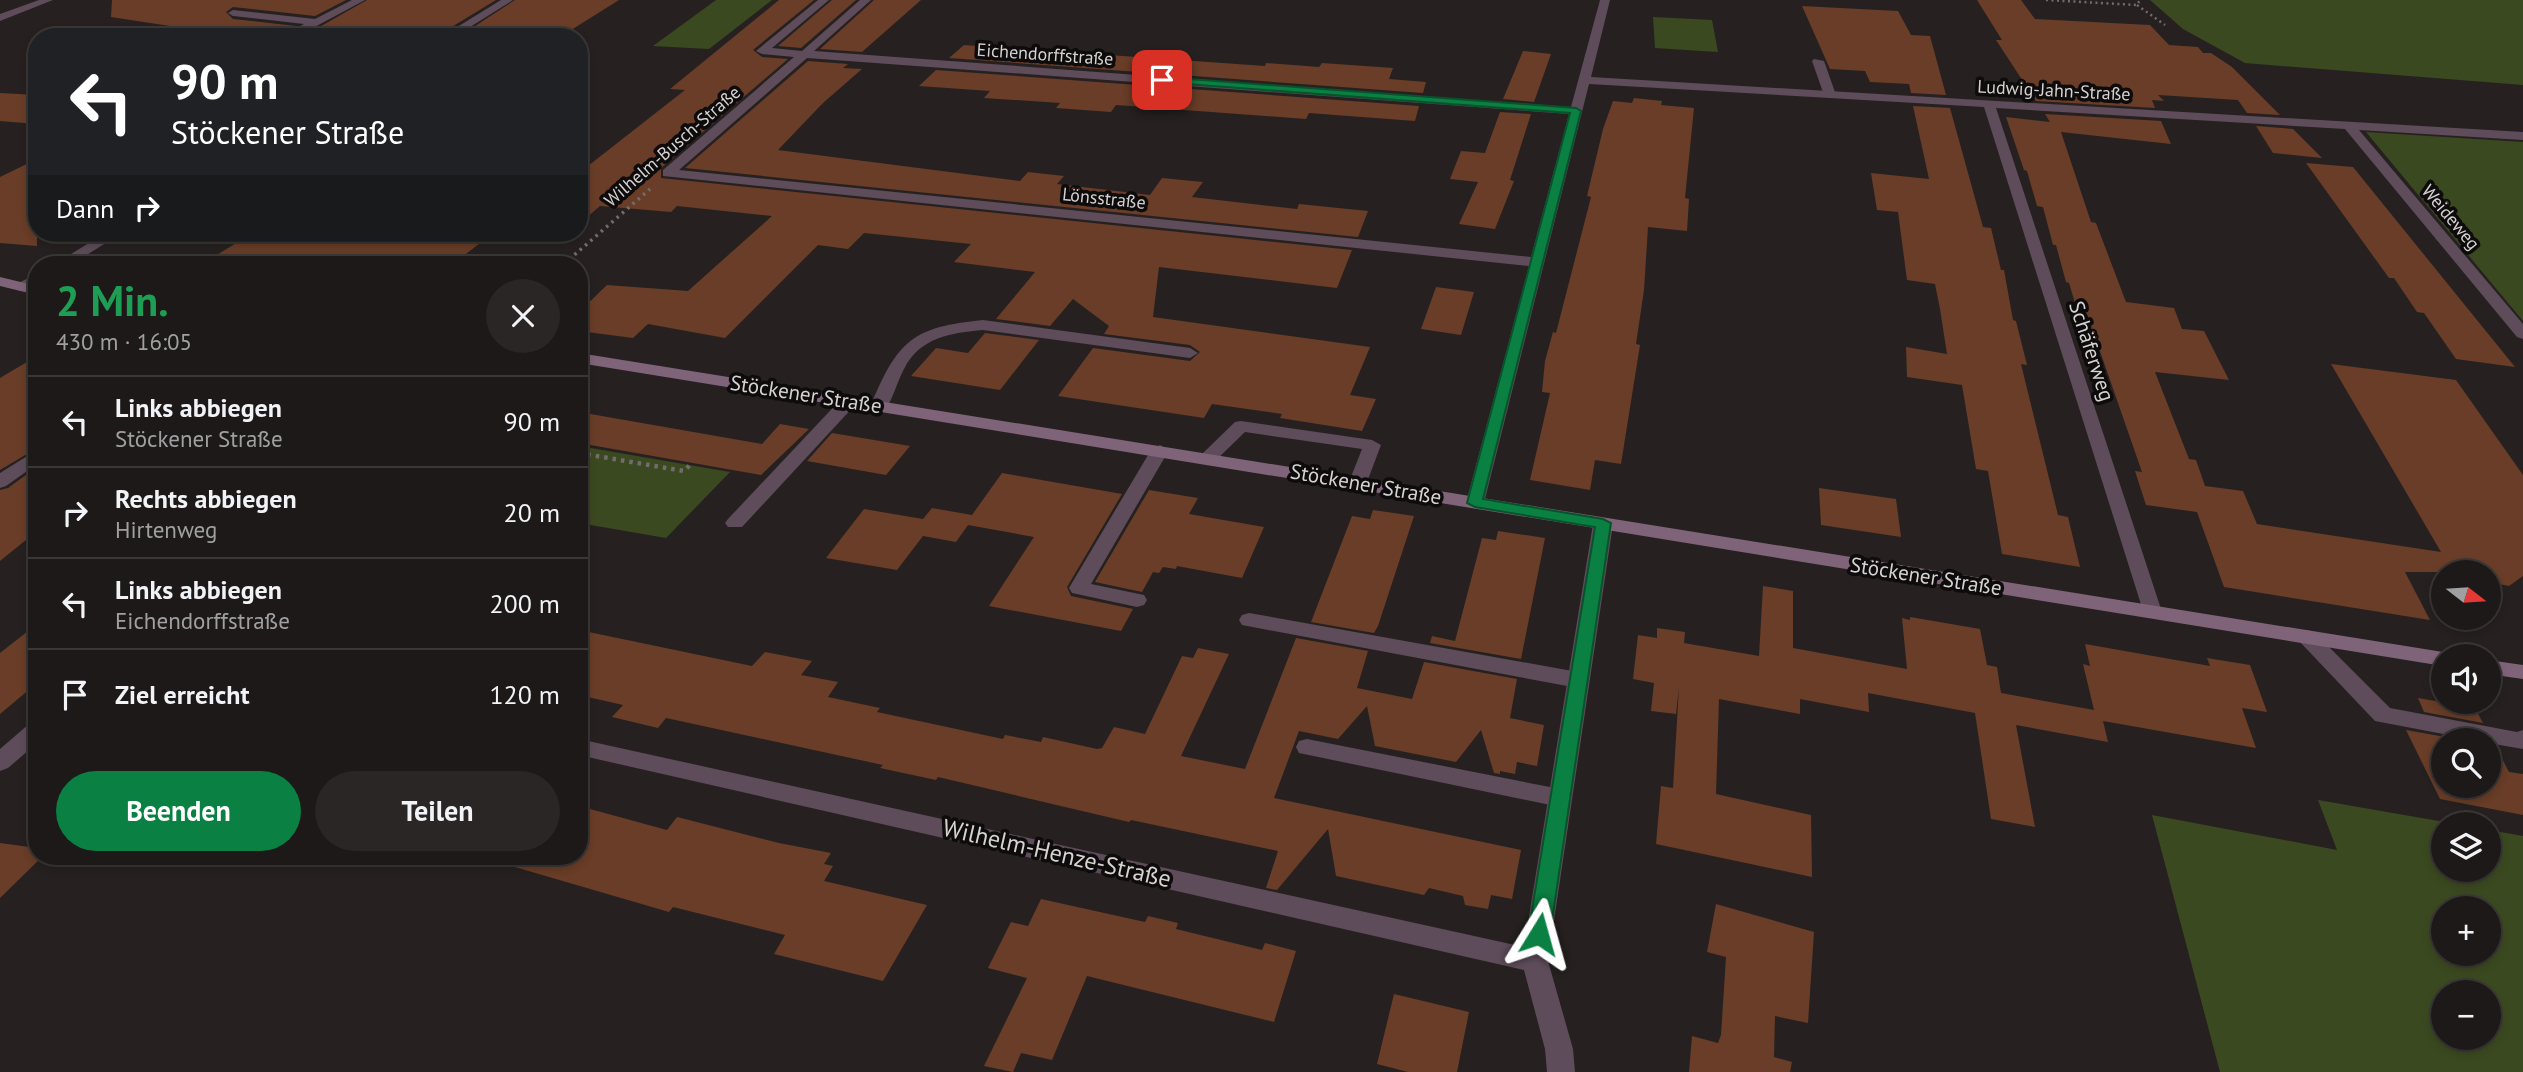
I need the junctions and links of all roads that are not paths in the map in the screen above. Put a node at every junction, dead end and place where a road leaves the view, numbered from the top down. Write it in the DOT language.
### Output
graph roads {
  1 [pos="47,0"];
  2 [pos="360,0"];
  3 [pos="508,0"];
  4 [pos="824,0"];
  5 [pos="866,0"];
  6 [pos="1605,0"];
  7 [pos="233,13"];
  8 [pos="0,18"];
  9 [pos="316,22"];
  10 [pos="304,28"];
  11 [pos="461,28"];
  12 [pos="804,53"];
  13 [pos="1818,61"];
  14 [pos="1584,80"];
  15 [pos="1830,95"];
  16 [pos="1989,104"];
  17 [pos="1576,111"];
  18 [pos="2349,126"];
  19 [pos="2523,136"];
  20 [pos="668,173"];
  21 [pos="100,242"];
  22 [pos="76,256"];
  23 [pos="1536,262"];
  24 [pos="0,281"];
  25 [pos="28,282"];
  26 [pos="20,286"];
  27 [pos="28,288"];
  28 [pos="2523,334"];
  29 [pos="1190,353"];
  30 [pos="588,359"];
  31 [pos="849,401"];
  32 [pos="880,405"];
  33 [pos="1160,450"];
  34 [pos="1208,458"];
  35 [pos="28,462"];
  36 [pos="0,482"];
  37 [pos="1358,482"];
  38 [pos="1475,503"];
  39 [pos="735,523"];
  40 [pos="1603,523"];
  41 [pos="1137,600"];
  42 [pos="2152,612"];
  43 [pos="1249,620"];
  44 [pos="2307,637"];
  45 [pos="2431,657"];
  46 [pos="2501,669"];
  47 [pos="2523,672"];
  48 [pos="1578,680"];
  49 [pos="28,738"];
  50 [pos="2523,738"];
  51 [pos="1307,747"];
  52 [pos="588,749"];
  53 [pos="0,762"];
  54 [pos="1560,798"];
  55 [pos="1535,961"];
  56 [pos="1561,1072"];
  1 -- 8 [label="street"];
  2 -- 9 [label="street"];
  3 -- 11 [label="street"];
  4 -- 12 [label="street"];
  5 -- 12 [label="street, Wilhelm-Busch-Straße"];
  6 -- 14 [label="street"];
  7 -- 9 [label="street"];
  9 -- 10 [label="street"];
  12 -- 17 [label="street, Eichendorffstraße"];
  12 -- 20 [label="street, Wilhelm-Busch-Straße"];
  13 -- 15 [label="street"];
  14 -- 15 [label="street, Ludwig-Jahn-Straße"];
  14 -- 17 [label="street"];
  15 -- 16 [label="street, Ludwig-Jahn-Straße"];
  16 -- 18 [label="street, Ludwig-Jahn-Straße"];
  16 -- 42 [label="street, Schäferweg"];
  17 -- 23 [label="street"];
  18 -- 19 [label="street, Ludwig-Jahn-Straße"];
  18 -- 28 [label="street, Weideweg"];
  20 -- 23 [label="street, Lönsstraße"];
  21 -- 22 [label="street"];
  23 -- 38 [label="street"];
  24 -- 26 [label="main road"];
  25 -- 26 [label="street"];
  26 -- 27 [label="main road"];
  29 -- 32 [label="street"];
  30 -- 31 [label="main road, Stöckener Straße"];
  31 -- 32 [label="main road, Stöckener Straße"];
  31 -- 39 [label="street"];
  32 -- 33 [label="main road, Stöckener Straße"];
  33 -- 34 [label="main road, Stöckener Straße"];
  33 -- 41 [label="street"];
  34 -- 37 [label="main road, Stöckener Straße"];
  34 -- 37 [label="street"];
  35 -- 36 [label="street"];
  37 -- 38 [label="main road, Stöckener Straße"];
  38 -- 40 [label="main road, Stöckener Straße"];
  40 -- 42 [label="main road, Stöckener Straße"];
  40 -- 48 [label="street"];
  42 -- 44 [label="main road, Stöckener Straße"];
  43 -- 48 [label="street"];
  44 -- 45 [label="main road, Stöckener Straße"];
  44 -- 50 [label="street"];
  46 -- 47 [label="main road"];
  48 -- 54 [label="street"];
  49 -- 53 [label="street"];
  51 -- 54 [label="street"];
  52 -- 55 [label="street, Wilhelm-Henze-Straße"];
  54 -- 55 [label="street"];
  55 -- 56 [label="street"];
}
